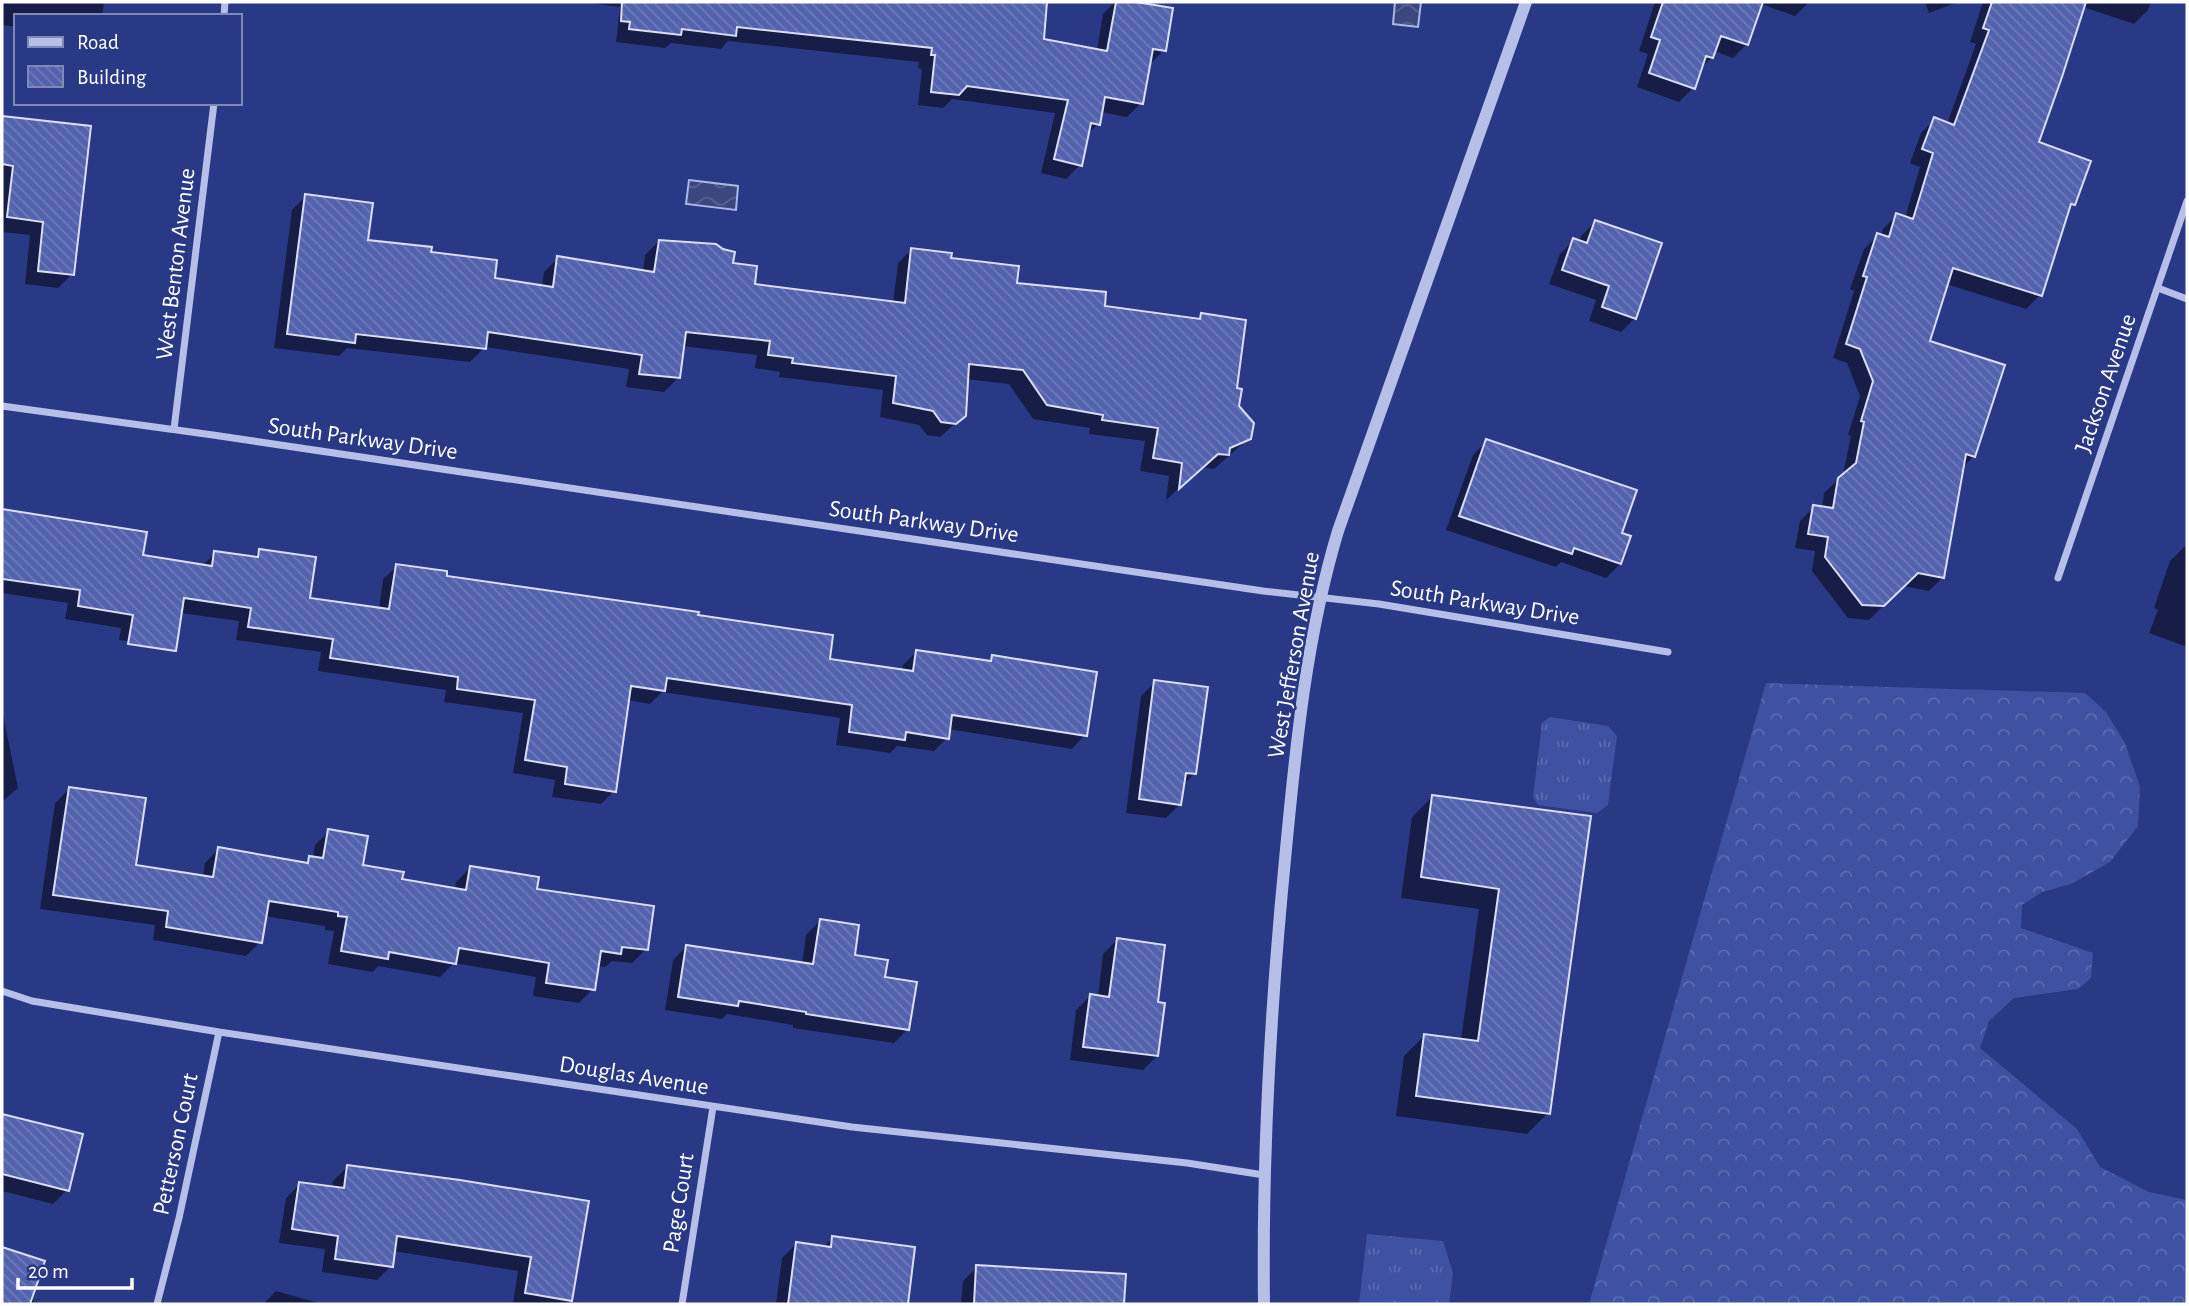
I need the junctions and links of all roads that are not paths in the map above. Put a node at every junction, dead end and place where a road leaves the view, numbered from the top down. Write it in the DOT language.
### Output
graph roads {
  1 [pos="1526,2"];
  2 [pos="214,105"];
  3 [pos="2187,201"];
  4 [pos="2158,288"];
  5 [pos="2187,299"];
  6 [pos="2,406"];
  7 [pos="174,429"];
  8 [pos="2058,578"];
  9 [pos="1321,597"];
  10 [pos="1668,652"];
  11 [pos="2,991"];
  12 [pos="219,1032"];
  13 [pos="713,1107"];
  14 [pos="1264,1175"];
  15 [pos="157,1304"];
  16 [pos="681,1304"];
  17 [pos="1264,1304"];
  1 -- 9 [label="street, West Jefferson Avenue"];
  2 -- 7 [label="street, West Benton Avenue"];
  3 -- 4 [label="street, Jackson Avenue"];
  4 -- 5 [label="street"];
  4 -- 8 [label="street, Jackson Avenue"];
  6 -- 7 [label="street, South Parkway Drive"];
  7 -- 9 [label="street, South Parkway Drive"];
  9 -- 10 [label="street, South Parkway Drive"];
  9 -- 14 [label="street, West Jefferson Avenue"];
  11 -- 12 [label="street, Douglas Avenue"];
  12 -- 13 [label="street, Douglas Avenue"];
  12 -- 15 [label="street, Petterson Court"];
  13 -- 14 [label="street, Douglas Avenue"];
  13 -- 16 [label="street, Page Court"];
  14 -- 17 [label="street, West Jefferson Avenue"];
}
